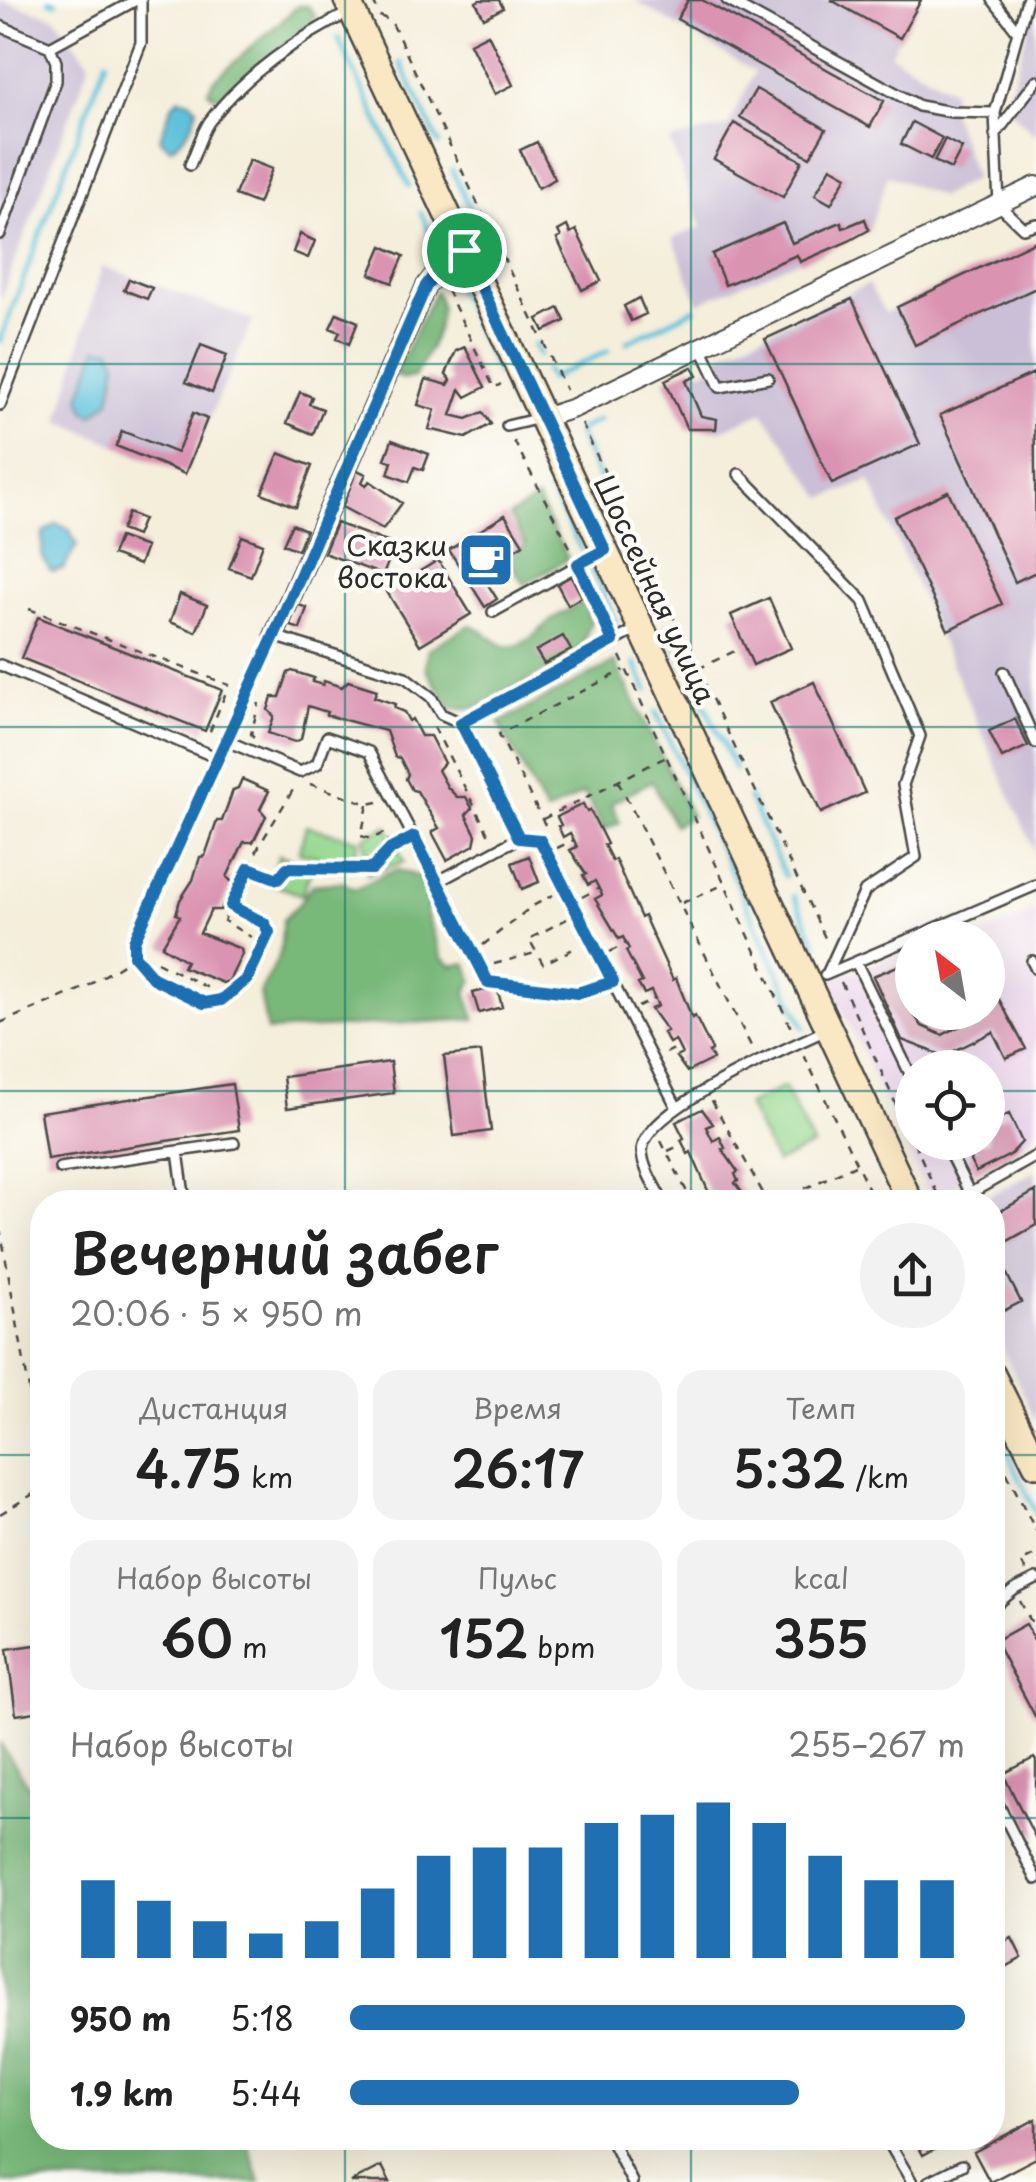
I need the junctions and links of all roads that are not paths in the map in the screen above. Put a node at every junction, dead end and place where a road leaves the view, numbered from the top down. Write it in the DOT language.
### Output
graph roads {
  1 [pos="138,0"];
  2 [pos="727,0"];
  3 [pos="993,0"];
  4 [pos="1027,0"];
  5 [pos="357,3"];
  6 [pos="0,26"];
  7 [pos="1018,32"];
  8 [pos="50,48"];
  9 [pos="1036,81"];
  10 [pos="995,113"];
  11 [pos="996,134"];
  12 [pos="190,165"];
  13 [pos="1036,186"];
  14 [pos="999,205"];
  15 [pos="1036,224"];
  16 [pos="0,233"];
  17 [pos="464,250"];
  18 [pos="701,347"];
  19 [pos="768,378"];
  20 [pos="0,405"];
  21 [pos="543,418"];
  22 [pos="507,426"];
  23 [pos="740,474"];
  24 [pos="605,550"];
  25 [pos="492,612"];
  26 [pos="642,627"];
  27 [pos="274,636"];
  28 [pos="0,664"];
  29 [pos="1004,672"];
  30 [pos="461,723"];
  31 [pos="227,741"];
  32 [pos="1036,743"];
  33 [pos="220,759"];
  34 [pos="519,838"];
  35 [pos="437,882"];
  36 [pos="1036,885"];
  37 [pos="231,906"];
  38 [pos="955,920"];
  39 [pos="895,946"];
  40 [pos="856,962"];
  41 [pos="826,972"];
  42 [pos="488,982"];
  43 [pos="830,1028"];
  44 [pos="898,1050"];
  45 [pos="676,1106"];
  46 [pos="234,1144"];
  47 [pos="178,1152"];
  48 [pos="1036,1156"];
  49 [pos="953,1160"];
  50 [pos="60,1168"];
  51 [pos="183,1190"];
  52 [pos="658,1190"];
  53 [pos="904,1190"];
  54 [pos="968,1190"];
  55 [pos="973,1190"];
  56 [pos="1005,1401"];
  57 [pos="1036,1464"];
  58 [pos="1036,1579"];
  59 [pos="1005,1597"];
  60 [pos="1005,1818"];
  61 [pos="1036,1879"];
  62 [pos="616,2150"];
  63 [pos="893,2150"];
  64 [pos="962,2165"];
  65 [pos="632,2182"];
  66 [pos="912,2182"];
  67 [pos="928,2182"];
  1 -- 8 [label="lane"];
  1 -- 20 [label="lane"];
  2 -- 10 [label="lane"];
  3 -- 7 [label="lane"];
  4 -- 7 [label="lane"];
  5 -- 12 [label="lane"];
  5 -- 17 [label="main road, Шоссейная улица"];
  6 -- 8 [label="lane"];
  7 -- 10 [label="lane"];
  8 -- 16 [label="lane"];
  9 -- 11 [label="lane"];
  10 -- 11 [label="lane"];
  11 -- 14 [label="lane"];
  13 -- 14 [label="street"];
  14 -- 15 [label="lane"];
  14 -- 18 [label="street"];
  17 -- 21 [label="main road, Шоссейная улица"];
  17 -- 27 [label="street"];
  18 -- 19 [label="lane"];
  18 -- 21 [label="street"];
  21 -- 22 [label="lane"];
  21 -- 24 [label="main road, Шоссейная улица"];
  23 -- 41 [label="lane"];
  24 -- 25 [label="lane"];
  24 -- 26 [label="main road, Шоссейная улица"];
  26 -- 30 [label="lane"];
  26 -- 41 [label="main road, Шоссейная улица"];
  27 -- 30 [label="lane"];
  27 -- 31 [label="lane"];
  28 -- 33 [label="lane"];
  29 -- 32 [label="lane"];
  30 -- 34 [label="lane"];
  31 -- 33 [label="lane"];
  31 -- 35 [label="lane"];
  33 -- 37 [label="lane"];
  34 -- 35 [label="lane"];
  34 -- 45 [label="lane"];
  35 -- 42 [label="lane"];
  36 -- 38 [label="lane"];
  39 -- 40 [label="lane"];
  40 -- 41 [label="lane"];
  40 -- 44 [label="lane"];
  41 -- 43 [label="main road, Шоссейная улица"];
  43 -- 45 [label="lane"];
  43 -- 53 [label="main road, Шоссейная улица"];
  45 -- 52 [label="lane"];
  46 -- 47 [label="lane"];
  47 -- 50 [label="lane"];
  47 -- 51 [label="lane"];
  48 -- 55 [label="lane"];
  49 -- 54 [label="lane"];
  56 -- 57 [label="main road"];
  58 -- 59 [label="lane"];
  60 -- 61 [label="lane"];
  62 -- 65 [label="lane"];
  63 -- 66 [label="lane"];
  64 -- 67 [label="lane"];
}
